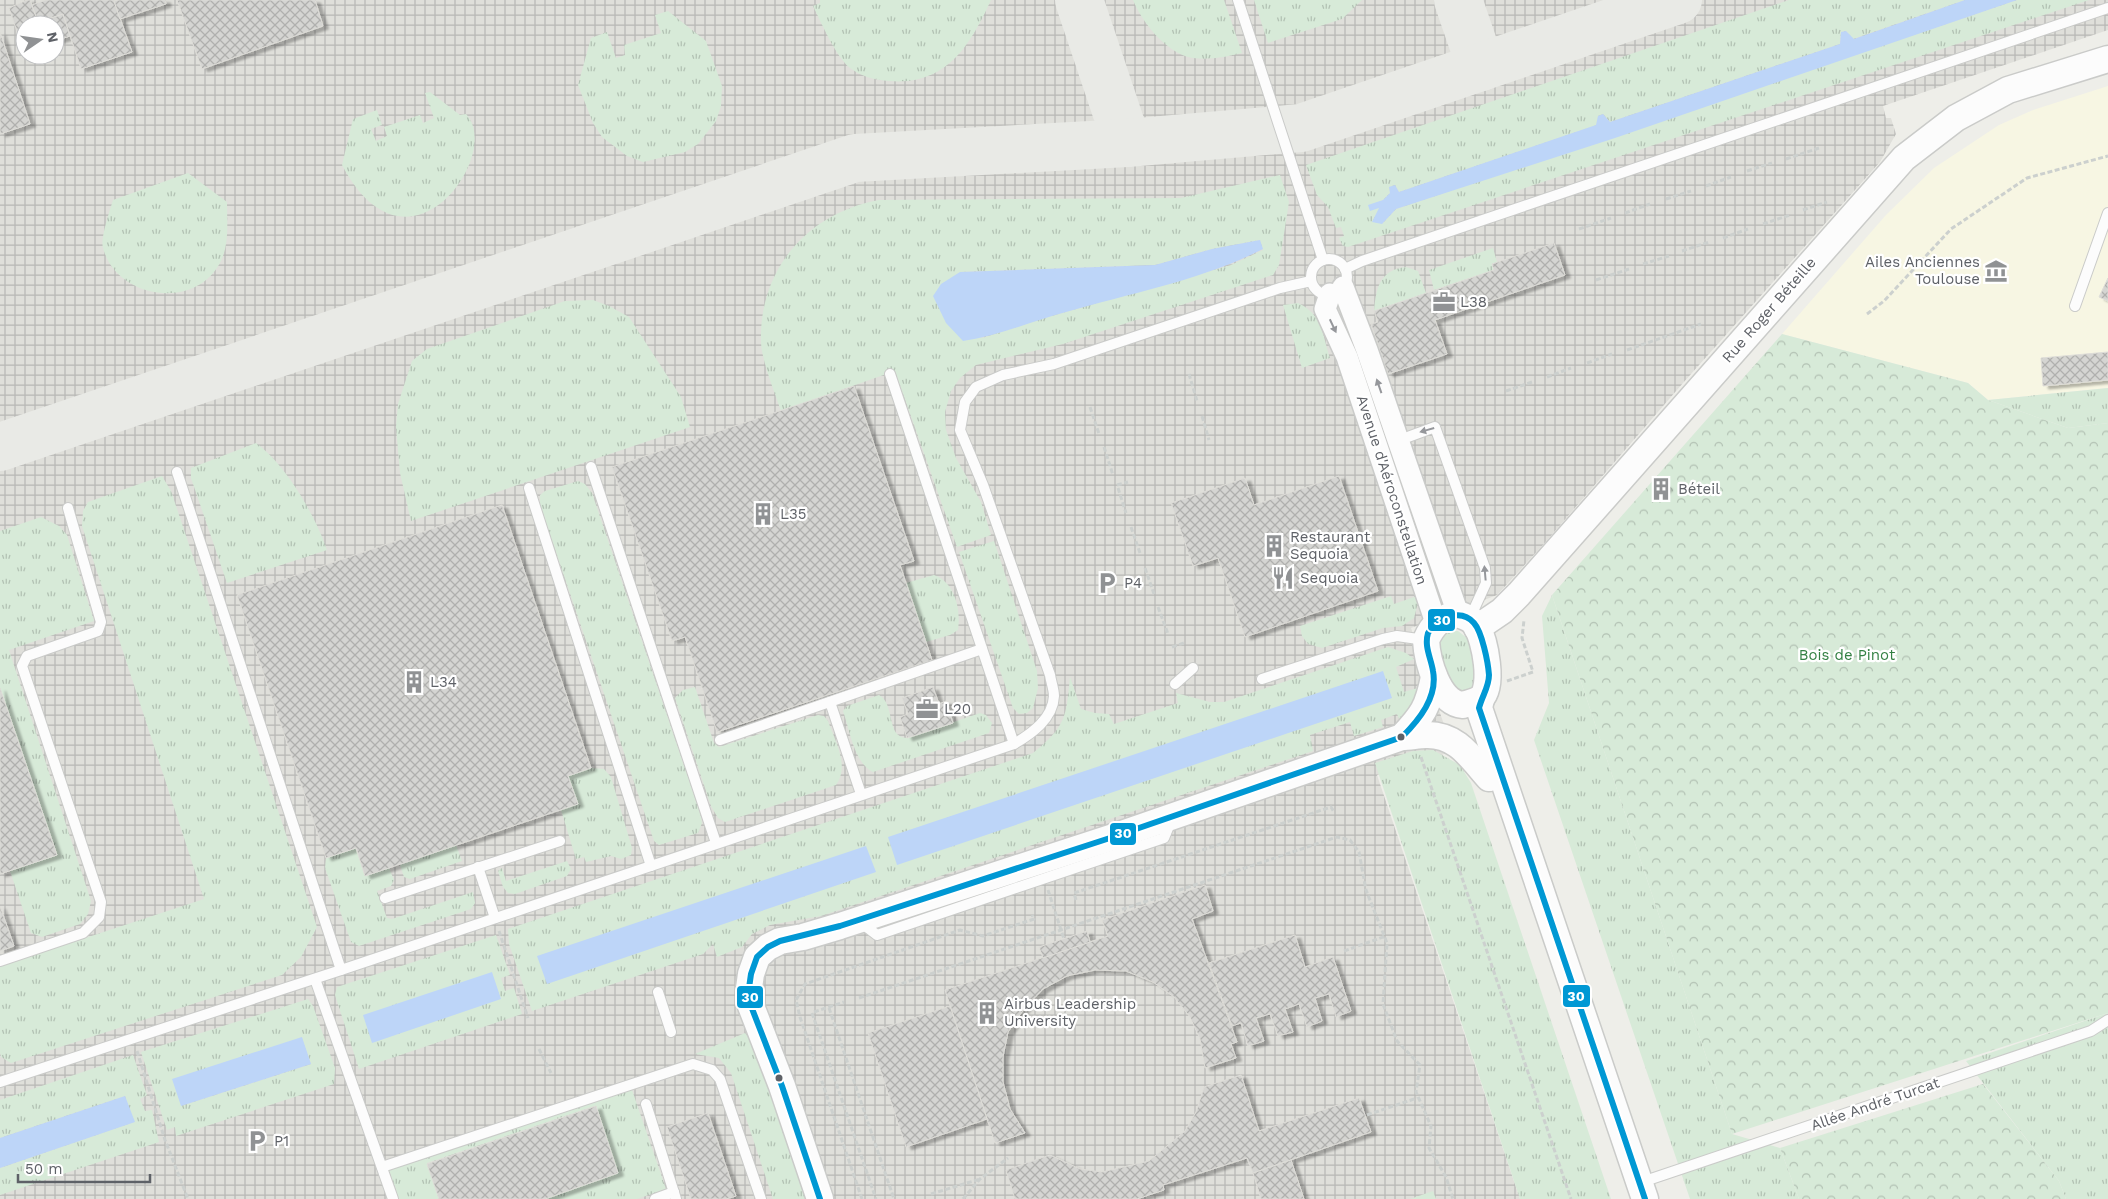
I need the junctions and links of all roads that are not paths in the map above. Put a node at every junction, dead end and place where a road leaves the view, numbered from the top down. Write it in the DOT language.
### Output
graph roads {
  1 [pos="1238,0"];
  2 [pos="2108,8"];
  3 [pos="2108,59"];
  4 [pos="2108,213"];
  5 [pos="1323,260"];
  6 [pos="1311,281"];
  7 [pos="1339,284"];
  8 [pos="2075,306"];
  9 [pos="890,374"];
  10 [pos="1397,440"];
  11 [pos="591,467"];
  12 [pos="177,472"];
  13 [pos="529,488"];
  14 [pos="68,508"];
  15 [pos="1422,579"];
  16 [pos="1454,625"];
  17 [pos="982,649"];
  18 [pos="1193,668"];
  19 [pos="1434,677"];
  20 [pos="1262,679"];
  21 [pos="1175,684"];
  22 [pos="830,702"];
  23 [pos="1467,703"];
  24 [pos="720,740"];
  25 [pos="1412,741"];
  26 [pos="1014,744"];
  27 [pos="1489,778"];
  28 [pos="860,794"];
  29 [pos="1174,816"];
  30 [pos="560,842"];
  31 [pos="716,843"];
  32 [pos="651,866"];
  33 [pos="478,867"];
  34 [pos="385,898"];
  35 [pos="495,918"];
  36 [pos="857,920"];
  37 [pos="0,960"];
  38 [pos="341,970"];
  39 [pos="315,979"];
  40 [pos="658,992"];
  41 [pos="2108,1020"];
  42 [pos="671,1032"];
  43 [pos="1,1080"];
  44 [pos="646,1104"];
  45 [pos="382,1167"];
  46 [pos="1639,1194"];
  47 [pos="675,1196"];
  48 [pos="392,1199"];
  49 [pos="654,1199"];
  50 [pos="761,1199"];
  51 [pos="820,1199"];
  1 -- 5 [label="lane"];
  2 -- 7 [label="lane"];
  3 -- 16 [label="street, Rue Roger Béteille"];
  4 -- 8 [label="lane"];
  5 -- 6 [label="lane"];
  5 -- 7 [label="lane"];
  6 -- 7 [label="lane"];
  6 -- 26 [label="lane"];
  10 -- 7 [label="street, Avenue d'Aéroconstellation, one-way"];
  7 -- 15 [label="street, Avenue d'Aéroconstellation, one-way"];
  9 -- 17 [label="lane"];
  10 -- 15 [label="lane"];
  10 -- 16 [label="street, Avenue d'Aéroconstellation"];
  16 -- 10 [label="lane, one-way"];
  11 -- 31 [label="lane"];
  12 -- 38 [label="lane"];
  13 -- 32 [label="lane"];
  14 -- 37 [label="lane"];
  15 -- 16 [label="street, Avenue d'Aéroconstellation"];
  16 -- 19 [label="street"];
  16 -- 20 [label="lane"];
  16 -- 23 [label="street"];
  17 -- 22 [label="lane"];
  17 -- 26 [label="lane"];
  18 -- 21 [label="lane"];
  19 -- 23 [label="street"];
  19 -- 25 [label="street"];
  22 -- 24 [label="lane"];
  22 -- 28 [label="lane"];
  23 -- 25 [label="street"];
  23 -- 27 [label="street"];
  23 -- 46 [label="street"];
  25 -- 27 [label="street"];
  25 -- 29 [label="street"];
  26 -- 28 [label="lane"];
  27 -- 46 [label="street"];
  28 -- 31 [label="lane"];
  29 -- 36 [label="street"];
  29 -- 36 [label="lane"];
  30 -- 33 [label="lane"];
  31 -- 32 [label="lane"];
  32 -- 35 [label="lane"];
  33 -- 34 [label="lane"];
  33 -- 35 [label="lane"];
  35 -- 38 [label="lane"];
  36 -- 51 [label="street"];
  38 -- 39 [label="lane"];
  39 -- 43 [label="lane"];
  39 -- 45 [label="lane"];
  40 -- 42 [label="lane"];
  41 -- 46 [label="lane, Allée André Turcat"];
  44 -- 47 [label="lane"];
  45 -- 48 [label="lane"];
  45 -- 50 [label="lane"];
  47 -- 49 [label="lane"];
}
